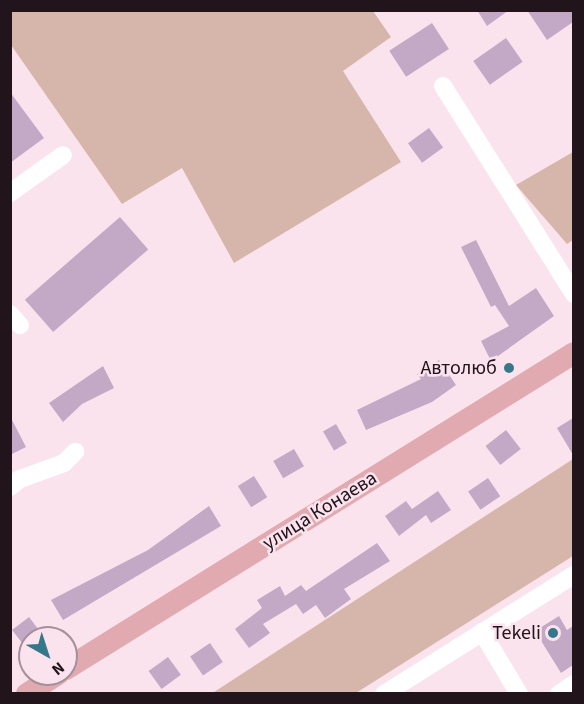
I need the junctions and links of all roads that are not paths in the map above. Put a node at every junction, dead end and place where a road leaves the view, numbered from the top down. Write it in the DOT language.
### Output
graph roads {
  1 [pos="443,86"];
  2 [pos="63,155"];
  3 [pos="10,193"];
  4 [pos="573,294"];
  5 [pos="573,353"];
  6 [pos="75,452"];
  7 [pos="10,488"];
  8 [pos="573,575"];
  9 [pos="482,632"];
  10 [pos="78,662"];
  11 [pos="573,684"];
  12 [pos="384,693"];
  13 [pos="519,693"];
  14 [pos="559,693"];
  1 -- 4 [label="street"];
  2 -- 3 [label="street"];
  5 -- 10 [label="main road, улица Конаева"];
  6 -- 7 [label="street"];
  8 -- 9 [label="street"];
  9 -- 12 [label="street"];
  9 -- 13 [label="street"];
  11 -- 14 [label="street"];
}
